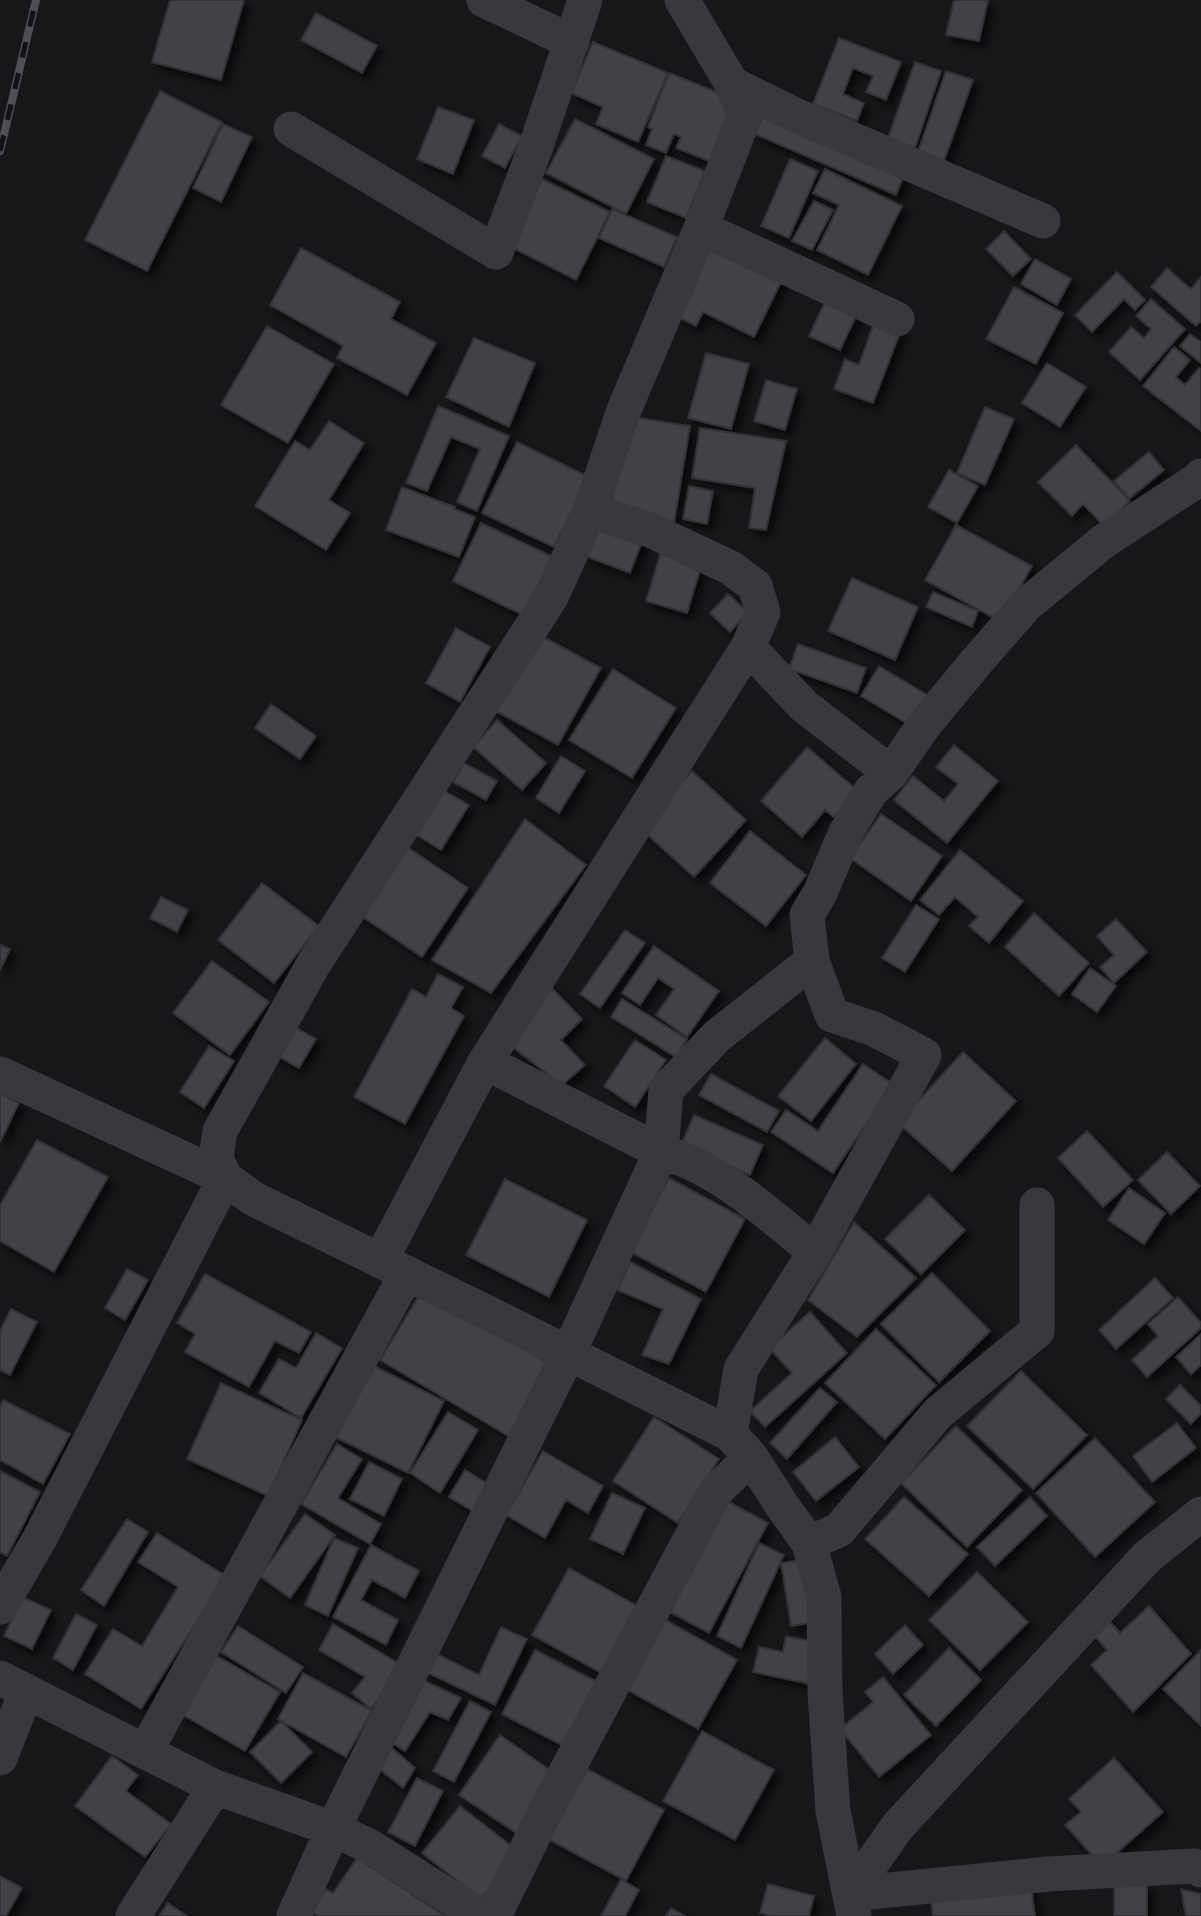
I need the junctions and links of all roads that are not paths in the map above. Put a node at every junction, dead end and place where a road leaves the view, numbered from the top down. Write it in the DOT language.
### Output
graph roads {
  1 [pos="484,0"];
  2 [pos="585,0"];
  3 [pos="682,0"];
  4 [pos="572,42"];
  5 [pos="733,84"];
  6 [pos="291,129"];
  7 [pos="1043,221"];
  8 [pos="701,228"];
  9 [pos="897,319"];
  10 [pos="1201,476"];
  11 [pos="590,510"];
  12 [pos="748,647"];
  13 [pos="891,773"];
  14 [pos="812,961"];
  15 [pos="485,1062"];
  16 [pos="0,1074"];
  17 [pos="661,1152"];
  18 [pos="225,1178"];
  19 [pos="1037,1205"];
  20 [pos="815,1252"];
  21 [pos="393,1267"];
  22 [pos="568,1354"];
  23 [pos="740,1445"];
  24 [pos="1201,1514"];
  25 [pos="809,1543"];
  26 [pos="0,1607"];
  27 [pos="13,1685"];
  28 [pos="145,1752"];
  29 [pos="0,1758"];
  30 [pos="215,1787"];
  31 [pos="333,1829"];
  32 [pos="1201,1871"];
  33 [pos="852,1905"];
  34 [pos="133,1916"];
  35 [pos="294,1916"];
  36 [pos="480,1916"];
  37 [pos="494,1916"];
  1 -- 4 [label="street"];
  2 -- 4 [label="street"];
  3 -- 5 [label="street"];
  4 -- 6 [label="street"];
  5 -- 7 [label="street"];
  5 -- 8 [label="street"];
  8 -- 9 [label="street"];
  8 -- 11 [label="street"];
  10 -- 13 [label="street"];
  11 -- 12 [label="street"];
  11 -- 18 [label="street"];
  12 -- 13 [label="street"];
  12 -- 15 [label="street"];
  13 -- 14 [label="street"];
  14 -- 17 [label="street"];
  14 -- 20 [label="street"];
  15 -- 17 [label="street"];
  15 -- 21 [label="street"];
  16 -- 18 [label="street"];
  17 -- 20 [label="street"];
  17 -- 22 [label="street"];
  18 -- 21 [label="street"];
  18 -- 26 [label="street"];
  19 -- 25 [label="street"];
  20 -- 23 [label="street"];
  21 -- 22 [label="street"];
  21 -- 28 [label="street"];
  22 -- 23 [label="street"];
  22 -- 31 [label="street"];
  23 -- 25 [label="street"];
  23 -- 37 [label="street"];
  24 -- 33 [label="street"];
  25 -- 33 [label="street"];
  27 -- 28 [label="street"];
  27 -- 29 [label="street"];
  28 -- 30 [label="street"];
  30 -- 31 [label="street"];
  30 -- 34 [label="street"];
  31 -- 35 [label="street"];
  31 -- 36 [label="street"];
  32 -- 33 [label="street"];
}
